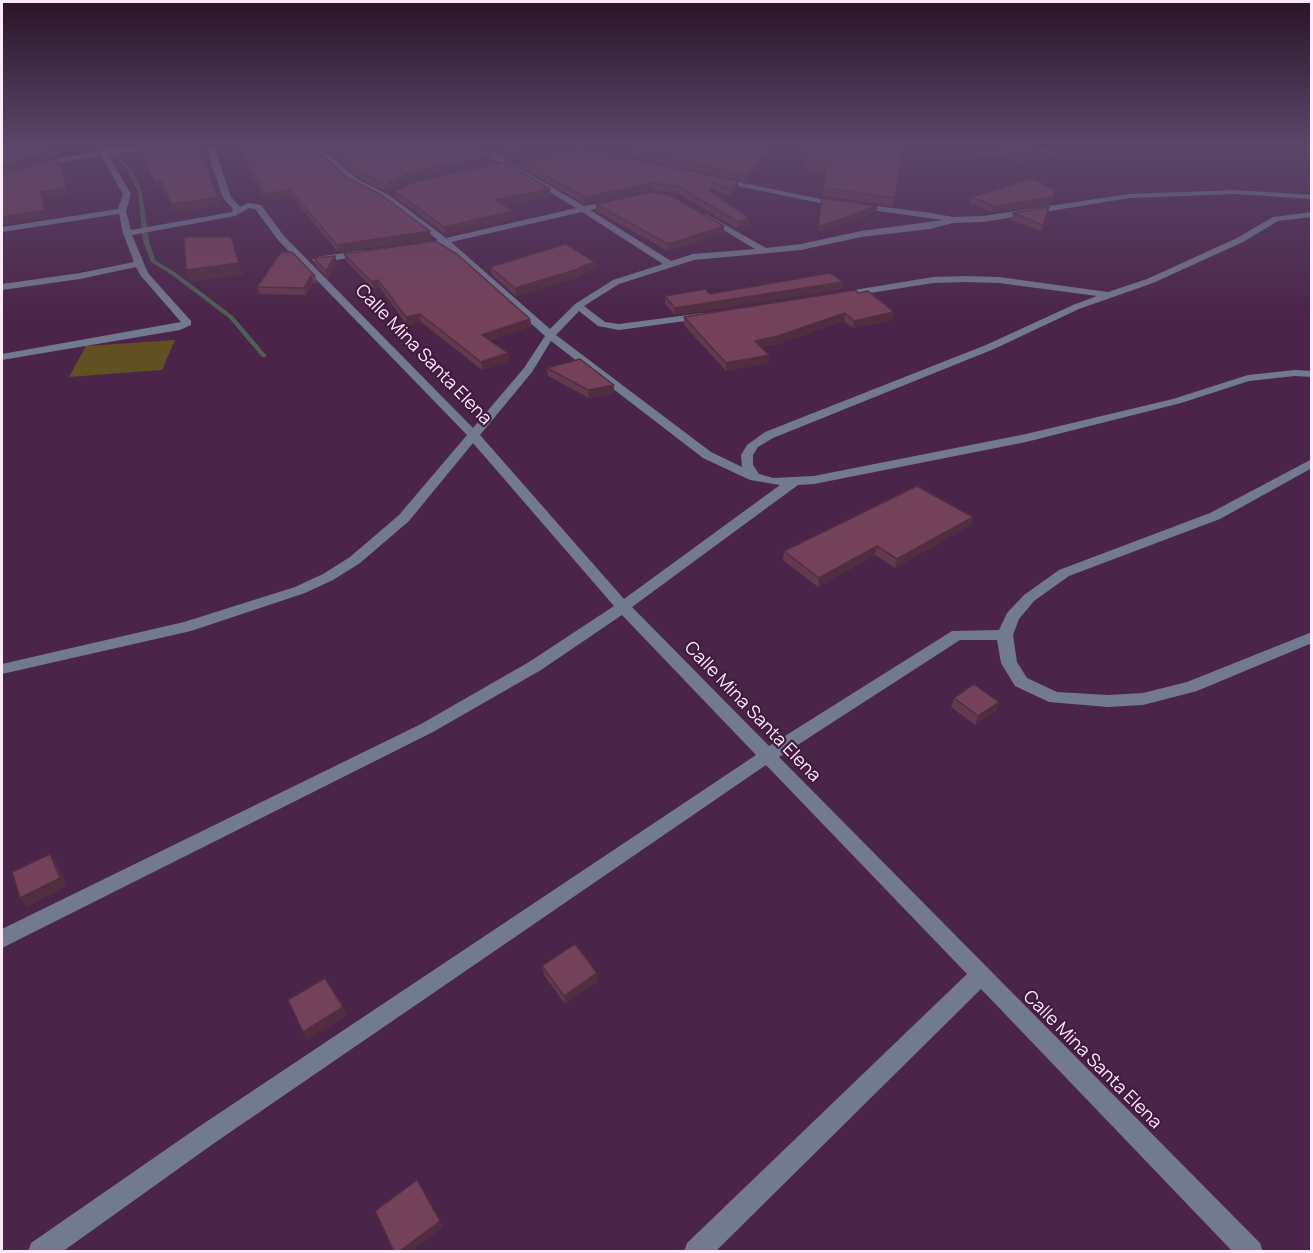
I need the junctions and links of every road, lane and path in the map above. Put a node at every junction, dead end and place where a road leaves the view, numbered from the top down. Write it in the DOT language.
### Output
graph roads {
  1 [pos="125,202"];
  2 [pos="231,202"];
  3 [pos="393,202"];
  4 [pos="572,202"];
  5 [pos="609,202"];
  6 [pos="840,202"];
  7 [pos="1088,202"];
  8 [pos="583,209"];
  9 [pos="694,209"];
  10 [pos="122,211"];
  11 [pos="235,214"];
  12 [pos="1311,214"];
  13 [pos="953,220"];
  14 [pos="2,230"];
  15 [pos="127,233"];
  16 [pos="442,239"];
  17 [pos="421,245"];
  18 [pos="764,250"];
  19 [pos="375,252"];
  20 [pos="305,262"];
  21 [pos="140,263"];
  22 [pos="669,264"];
  23 [pos="2,287"];
  24 [pos="831,296"];
  25 [pos="1112,296"];
  26 [pos="578,306"];
  27 [pos="716,314"];
  28 [pos="550,335"];
  29 [pos="2,357"];
  30 [pos="1311,363"];
  31 [pos="1295,373"];
  32 [pos="1311,374"];
  33 [pos="472,434"];
  34 [pos="1311,463"];
  35 [pos="754,477"];
  36 [pos="793,482"];
  37 [pos="622,606"];
  38 [pos="1005,635"];
  39 [pos="1311,637"];
  40 [pos="2,669"];
  41 [pos="767,756"];
  42 [pos="2,939"];
  43 [pos="980,975"];
  44 [pos="40,1251"];
  45 [pos="696,1251"];
  46 [pos="1251,1251"];
  1 -- 10 [label="street"];
  2 -- 11 [label="street"];
  3 -- 16 [label="street"];
  4 -- 8 [label="street"];
  5 -- 8 [label="street"];
  6 -- 13 [label="street"];
  7 -- 13 [label="street"];
  8 -- 16 [label="street"];
  8 -- 22 [label="street"];
  9 -- 18 [label="street"];
  10 -- 14 [label="street"];
  10 -- 15 [label="street"];
  11 -- 15 [label="street, Calle Mina Santa Elena"];
  11 -- 20 [label="street, Calle Mina Santa Elena"];
  12 -- 25 [label="street"];
  13 -- 18 [label="street"];
  15 -- 21 [label="street"];
  16 -- 17 [label="street"];
  16 -- 28 [label="street"];
  18 -- 22 [label="street"];
  19 -- 20 [label="street"];
  20 -- 33 [label="street, Calle Mina Santa Elena"];
  21 -- 23 [label="street"];
  21 -- 29 [label="street"];
  22 -- 26 [label="street"];
  24 -- 25 [label="street"];
  25 -- 35 [label="street"];
  26 -- 27 [label="street"];
  26 -- 28 [label="street"];
  28 -- 33 [label="street"];
  28 -- 35 [label="street"];
  30 -- 31 [label="street"];
  31 -- 32 [label="street"];
  31 -- 36 [label="street"];
  33 -- 37 [label="street, Calle Mina Santa Elena"];
  33 -- 40 [label="street"];
  34 -- 38 [label="street"];
  35 -- 36 [label="street"];
  36 -- 37 [label="street"];
  37 -- 41 [label="street, Calle Mina Santa Elena"];
  37 -- 42 [label="street"];
  38 -- 39 [label="street"];
  38 -- 41 [label="street"];
  41 -- 43 [label="street, Calle Mina Santa Elena"];
  41 -- 44 [label="street"];
  43 -- 45 [label="street"];
  43 -- 46 [label="street, Calle Mina Santa Elena"];
}
